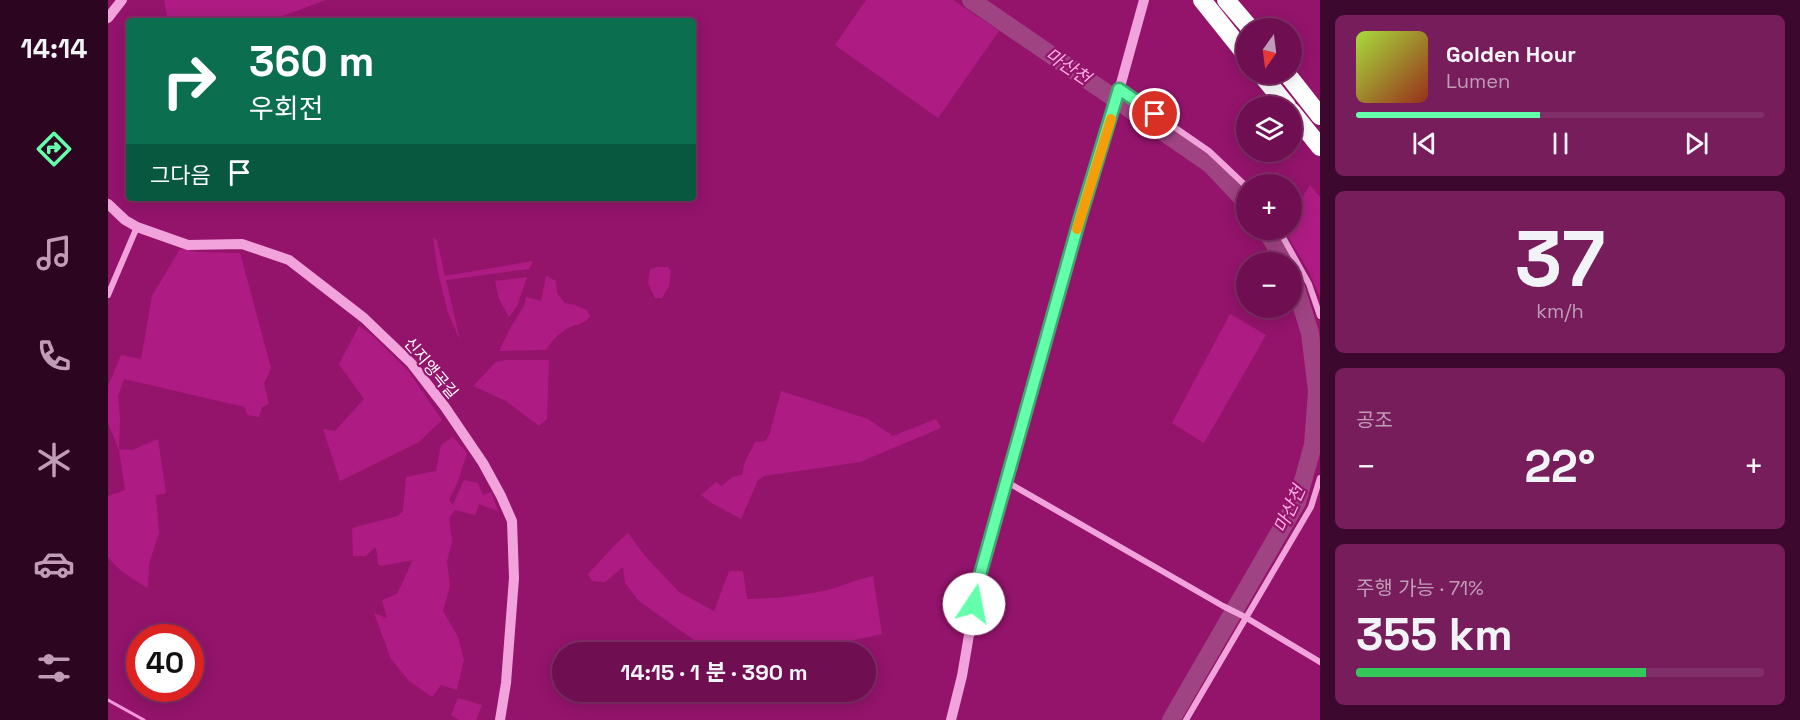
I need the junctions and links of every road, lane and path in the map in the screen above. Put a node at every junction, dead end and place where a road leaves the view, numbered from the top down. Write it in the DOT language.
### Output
graph roads {
  1 [pos="122,0"];
  2 [pos="1144,0"];
  3 [pos="1202,0"];
  4 [pos="1226,0"];
  5 [pos="108,18"];
  6 [pos="1241,18"];
  7 [pos="1236,43"];
  8 [pos="1269,84"];
  9 [pos="1295,84"];
  10 [pos="1118,91"];
  11 [pos="1279,96"];
  12 [pos="1320,116"];
  13 [pos="1302,124"];
  14 [pos="1320,147"];
  15 [pos="1236,177"];
  16 [pos="108,204"];
  17 [pos="137,226"];
  18 [pos="1285,240"];
  19 [pos="108,295"];
  20 [pos="1320,316"];
  21 [pos="1320,478"];
  22 [pos="1007,482"];
  23 [pos="1242,616"];
  24 [pos="1320,662"];
  25 [pos="500,720"];
  26 [pos="951,720"];
  27 [pos="1185,720"];
  1 -- 5 [label="street"];
  2 -- 10 [label="street"];
  3 -- 7 [label="highway"];
  4 -- 6 [label="highway"];
  8 -- 11 [label="highway"];
  9 -- 12 [label="highway"];
  10 -- 15 [label="street"];
  10 -- 22 [label="street"];
  13 -- 14 [label="highway"];
  16 -- 17 [label="street, 신지앵곡길"];
  17 -- 19 [label="street"];
  17 -- 25 [label="street, 신지앵곡길"];
  18 -- 20 [label="street"];
  21 -- 23 [label="street"];
  22 -- 23 [label="street"];
  22 -- 26 [label="street"];
  23 -- 24 [label="street"];
  23 -- 27 [label="street"];
}
